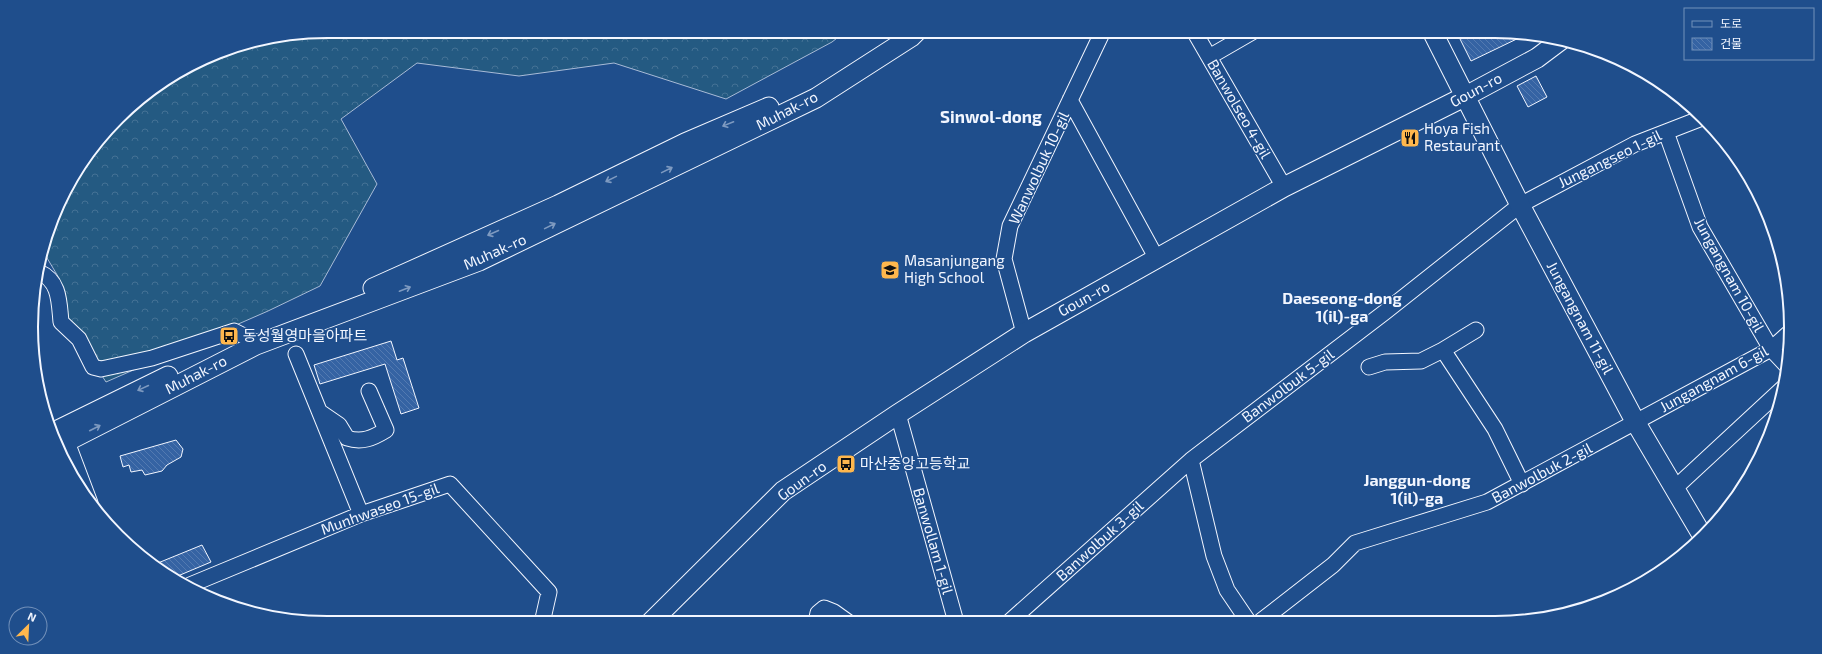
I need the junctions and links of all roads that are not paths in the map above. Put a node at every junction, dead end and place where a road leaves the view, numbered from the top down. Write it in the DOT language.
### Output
graph roads {
  1 [pos="888,38"];
  2 [pos="909,38"];
  3 [pos="1100,38"];
  4 [pos="1198,38"];
  5 [pos="1242,38"];
  6 [pos="1436,38"];
  7 [pos="1555,45"];
  8 [pos="1209,57"];
  9 [pos="1466,96"];
  10 [pos="1070,100"];
  11 [pos="1696,120"];
  12 [pos="1666,132"];
  13 [pos="1284,187"];
  14 [pos="1520,205"];
  15 [pos="1157,259"];
  16 [pos="43,274"];
  17 [pos="1476,330"];
  18 [pos="1024,333"];
  19 [pos="1783,338"];
  20 [pos="250,339"];
  21 [pos="1771,349"];
  22 [pos="1443,350"];
  23 [pos="296,354"];
  24 [pos="1782,361"];
  25 [pos="1369,367"];
  26 [pos="369,391"];
  27 [pos="1775,396"];
  28 [pos="319,411"];
  29 [pos="898,414"];
  30 [pos="1636,423"];
  31 [pos="60,440"];
  32 [pos="1191,460"];
  33 [pos="1522,484"];
  34 [pos="1675,488"];
  35 [pos="361,514"];
  36 [pos="1699,531"];
  37 [pos="194,583"];
  38 [pos="543,616"];
  39 [pos="658,616"];
  40 [pos="817,616"];
  41 [pos="840,616"];
  42 [pos="954,616"];
  43 [pos="1016,616"];
  44 [pos="1245,616"];
  45 [pos="1267,616"];
  1 -- 20 [label="main road, Muhak-ro, one-way"];
  31 -- 2 [label="main road, Muhak-ro, one-way"];
  3 -- 10 [label="street, Wanwolbuk 10-gil"];
  4 -- 8 [label="street, Banwolseo 4-gil"];
  5 -- 8 [label="street"];
  6 -- 9 [label="main road, Jungangnam 11-gil"];
  7 -- 9 [label="main road, Goun-ro"];
  8 -- 13 [label="street, Banwolseo 4-gil"];
  9 -- 13 [label="main road, Goun-ro"];
  9 -- 14 [label="main road, Jungangnam 11-gil"];
  10 -- 15 [label="street"];
  10 -- 18 [label="street, Wanwolbuk 10-gil"];
  11 -- 12 [label="street, Jungangseo 1-gil"];
  12 -- 14 [label="street, Jungangseo 1-gil"];
  12 -- 21 [label="street, Jungangnam 10-gil"];
  13 -- 15 [label="main road, Goun-ro"];
  14 -- 30 [label="main road, Jungangnam 11-gil"];
  14 -- 32 [label="street, Banwolbuk 5-gil"];
  15 -- 18 [label="main road, Goun-ro"];
  16 -- 20 [label="street"];
  17 -- 22 [label="street"];
  18 -- 29 [label="main road, Goun-ro"];
  19 -- 21 [label="street, Jungangnam 6-gil"];
  20 -- 31 [label="main road, Muhak-ro, one-way"];
  21 -- 24 [label="street, Jungangnam 10-gil"];
  21 -- 30 [label="street, Jungangnam 6-gil"];
  22 -- 25 [label="street"];
  22 -- 33 [label="street"];
  23 -- 28 [label="street"];
  26 -- 28 [label="street"];
  27 -- 34 [label="street"];
  28 -- 35 [label="street"];
  29 -- 39 [label="main road, Goun-ro"];
  29 -- 42 [label="street, Banwollam 1-gil"];
  30 -- 33 [label="street, Banwolbuk 2-gil"];
  30 -- 34 [label="main road, Jungangnam 11-gil"];
  32 -- 43 [label="street, Banwolbuk 3-gil"];
  32 -- 44 [label="street"];
  33 -- 45 [label="street, Banwolbuk 2-gil"];
  34 -- 36 [label="main road, Jungangnam 11-gil"];
  35 -- 37 [label="street, Munhwaseo 15-gil"];
  35 -- 38 [label="street, Munhwaseo 15-gil"];
  40 -- 41 [label="street"];
}
